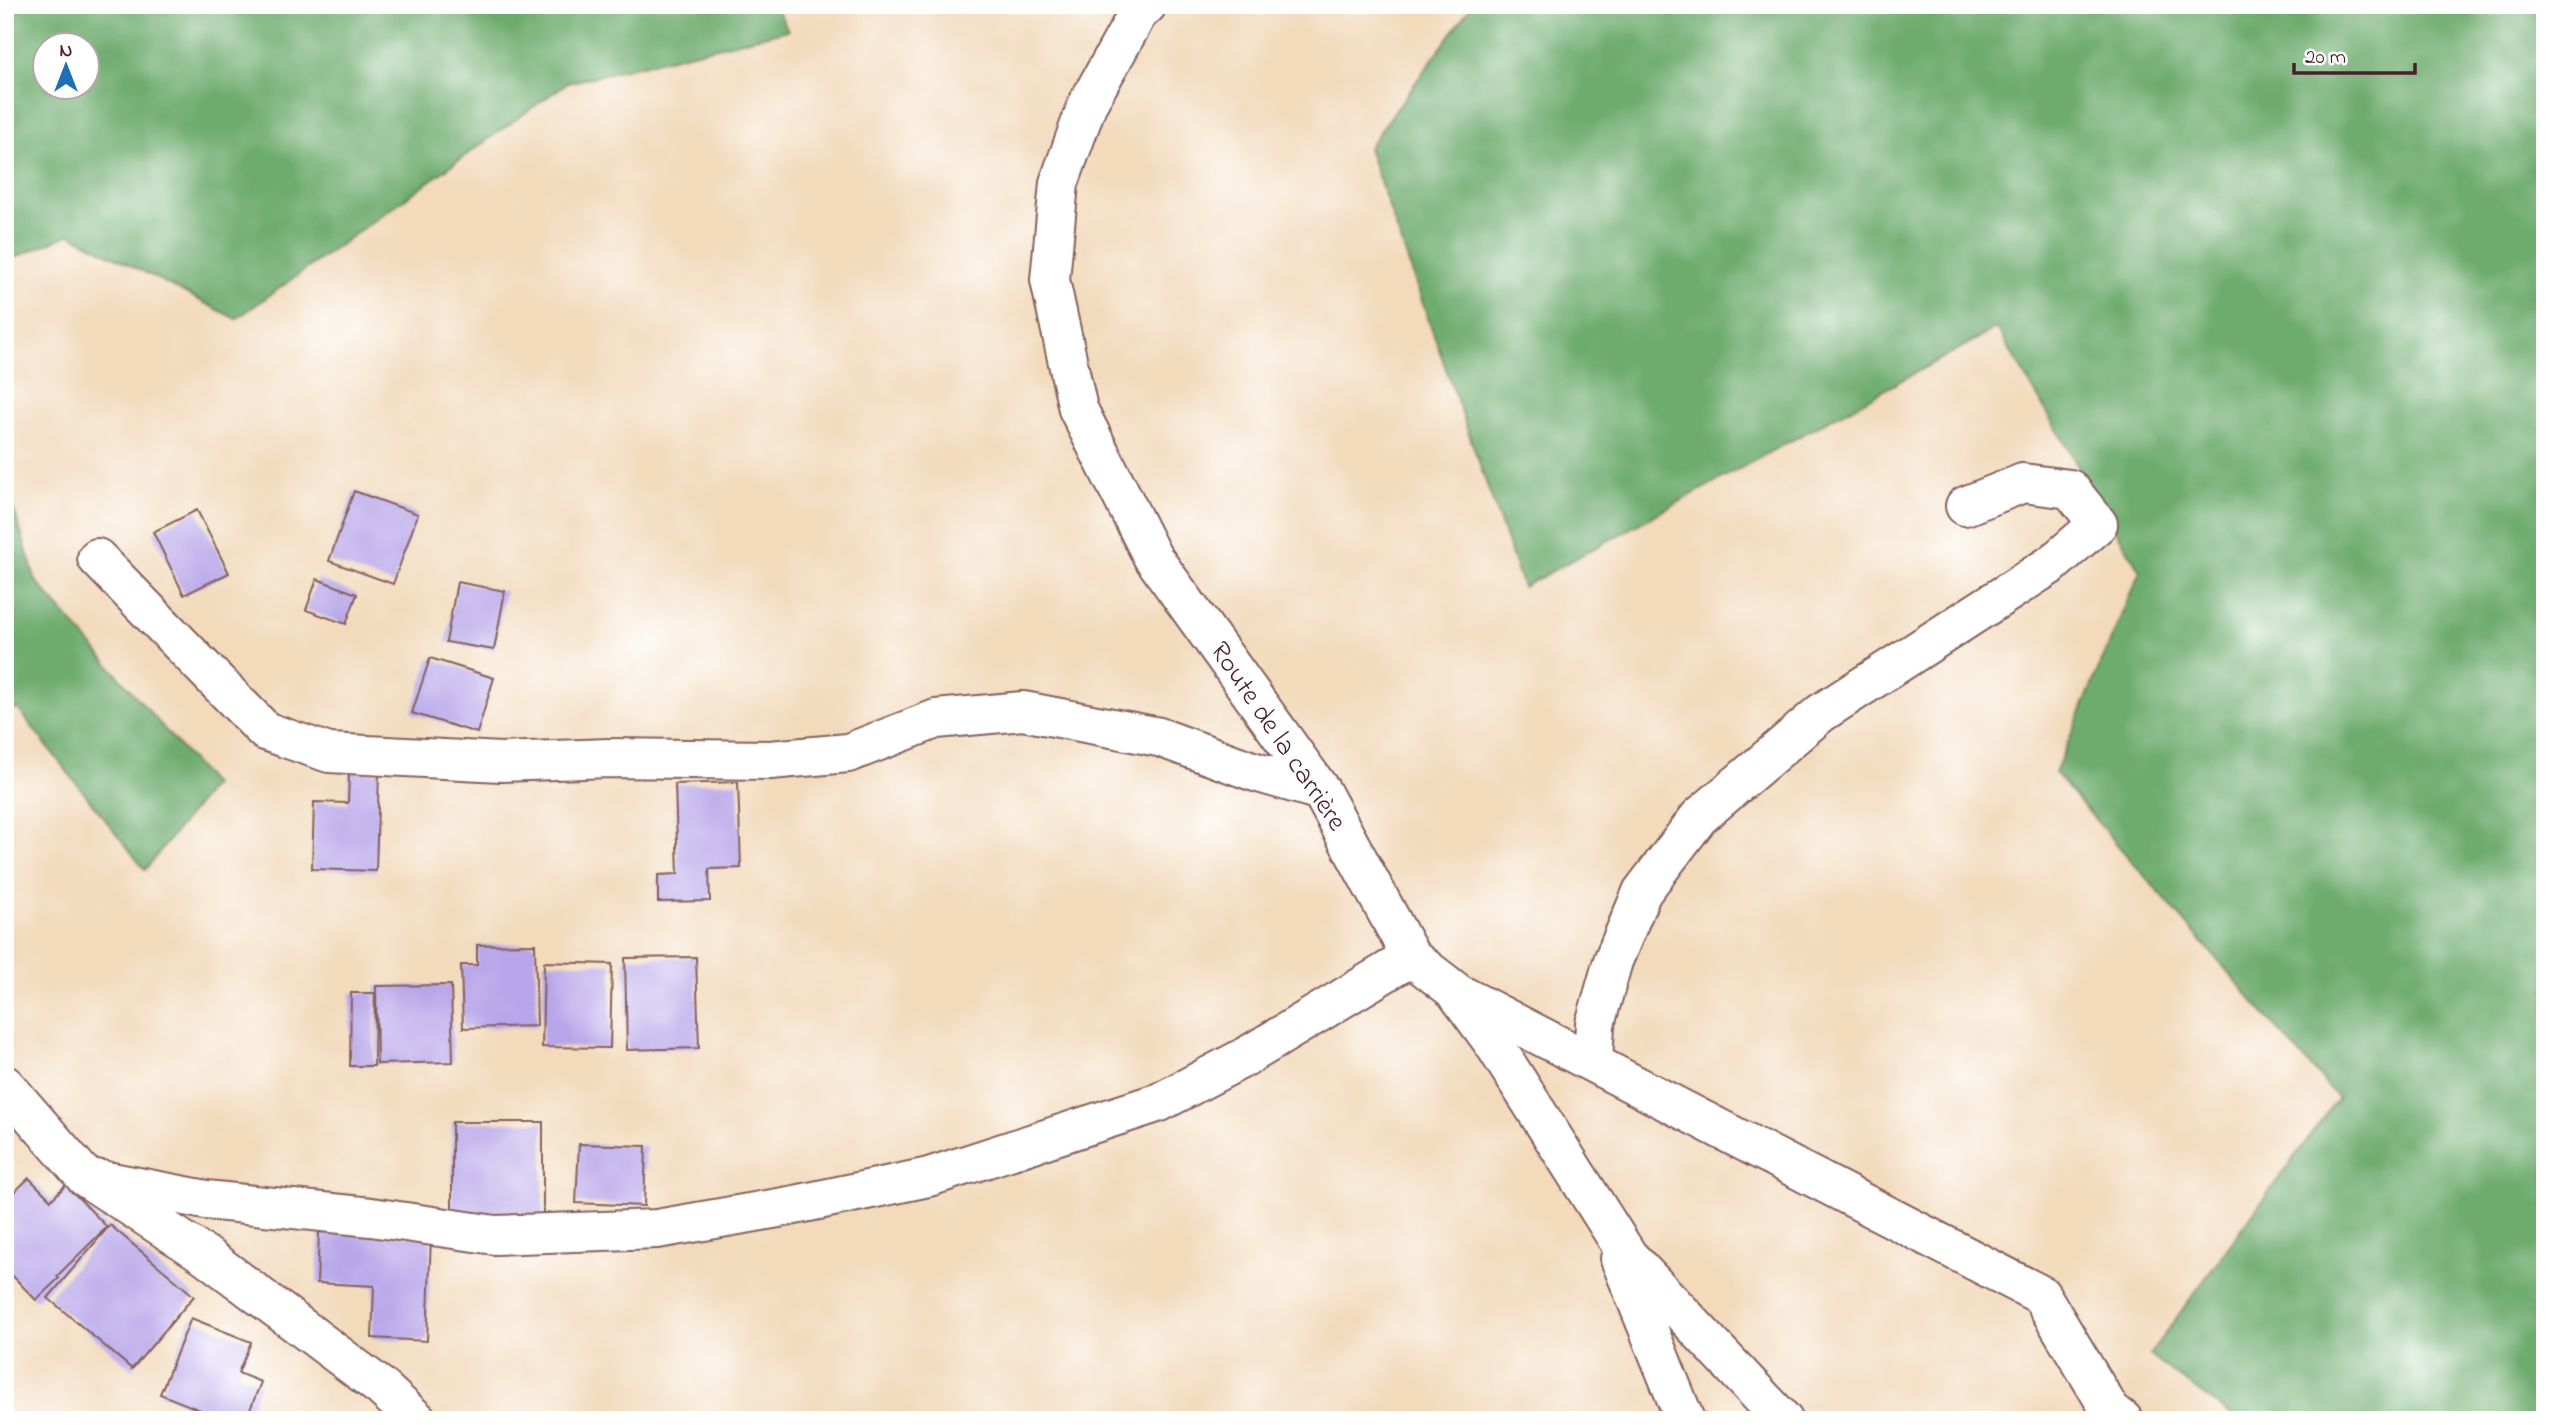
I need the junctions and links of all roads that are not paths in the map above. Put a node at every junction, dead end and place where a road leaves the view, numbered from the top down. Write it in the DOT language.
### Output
graph roads {
  1 [pos="1146,5"];
  2 [pos="1965,506"];
  3 [pos="97,558"];
  4 [pos="1321,791"];
  5 [pos="1411,957"];
  6 [pos="1455,991"];
  7 [pos="1593,1063"];
  8 [pos="5,1086"];
  9 [pos="85,1177"];
  10 [pos="1601,1214"];
  11 [pos="417,1420"];
  12 [pos="1685,1420"];
  13 [pos="1783,1420"];
  14 [pos="2123,1420"];
  1 -- 4 [label="street, Route de la carrière"];
  2 -- 7 [label="street"];
  3 -- 4 [label="street"];
  4 -- 5 [label="street, Route de la carrière"];
  5 -- 6 [label="street, Route de la carrière"];
  5 -- 9 [label="street"];
  6 -- 7 [label="street"];
  6 -- 10 [label="street, Route de la carrière"];
  7 -- 14 [label="street"];
  8 -- 9 [label="street"];
  9 -- 11 [label="street"];
  10 -- 12 [label="street"];
  10 -- 13 [label="street, Route de la carrière"];
}
